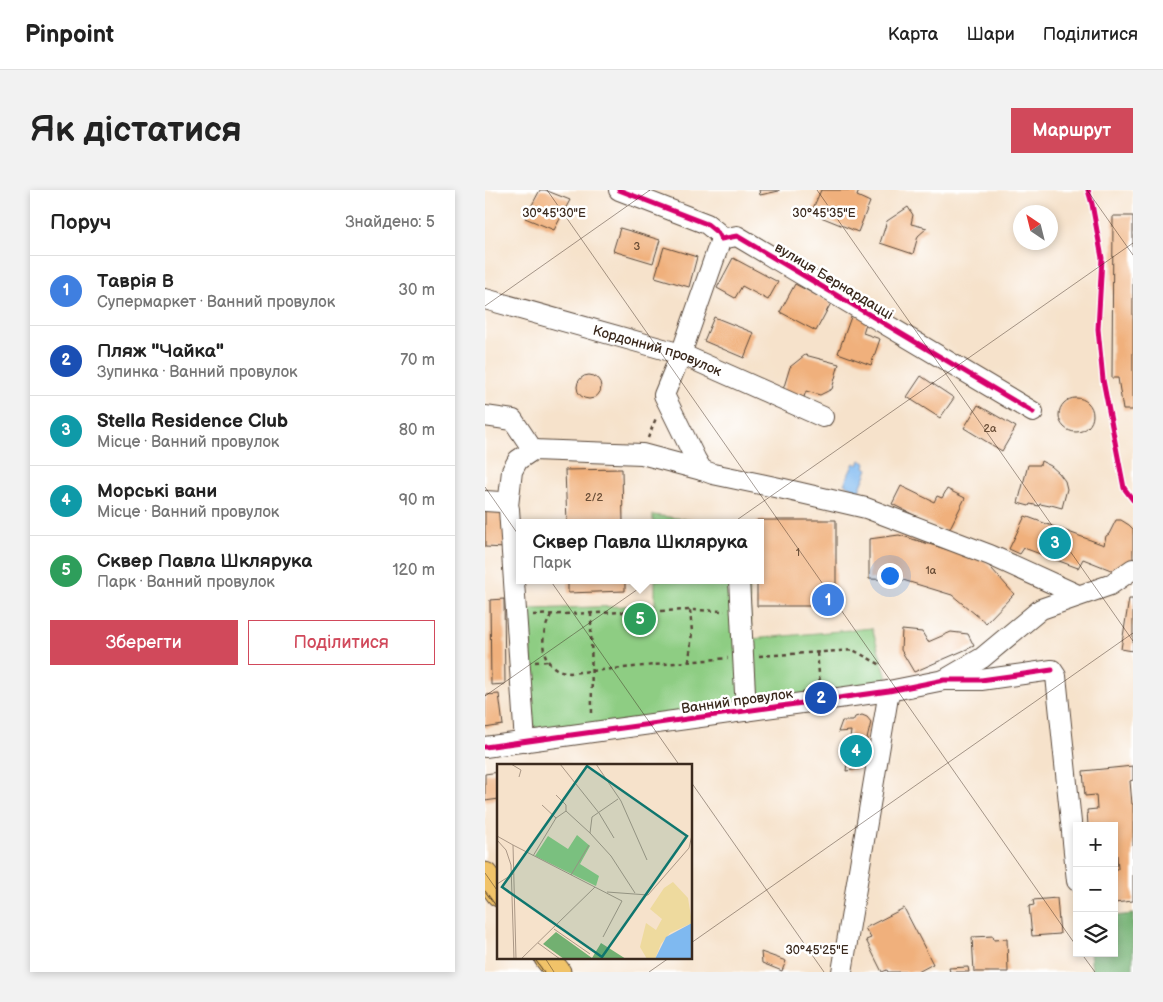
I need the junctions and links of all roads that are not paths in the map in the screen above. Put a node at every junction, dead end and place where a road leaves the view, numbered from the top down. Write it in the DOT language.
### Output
graph roads {
  1 [pos="619,190"];
  2 [pos="721,239"];
  3 [pos="485,299"];
  4 [pos="681,354"];
  5 [pos="1033,412"];
  6 [pos="485,416"];
  7 [pos="823,417"];
  8 [pos="533,450"];
  9 [pos="702,470"];
  10 [pos="485,501"];
  11 [pos="508,506"];
  12 [pos="1130,571"];
  13 [pos="739,584"];
  14 [pos="1079,595"];
  15 [pos="944,680"];
  16 [pos="889,691"];
  17 [pos="746,711"];
  18 [pos="525,742"];
  19 [pos="485,748"];
  20 [pos="1076,867"];
  21 [pos="549,960"];
  22 [pos="558,972"];
  23 [pos="842,972"];
  1 -- 2 [label="street"];
  2 -- 4 [label="street"];
  2 -- 5 [label="street, вулиця Бернардацці"];
  3 -- 4 [label="street, Кордонний провулок"];
  4 -- 7 [label="street, Кордонний провулок"];
  4 -- 9 [label="street"];
  6 -- 8 [label="street"];
  8 -- 9 [label="street"];
  8 -- 11 [label="street"];
  9 -- 14 [label="street"];
  10 -- 11 [label="street"];
  11 -- 18 [label="street"];
  12 -- 14 [label="street, Ванний провулок"];
  13 -- 17 [label="street"];
  14 -- 15 [label="street, Ванний провулок"];
  15 -- 16 [label="street, Ванний провулок"];
  15 -- 20 [label="street, Ванний провулок"];
  16 -- 17 [label="street, Ванний провулок"];
  16 -- 23 [label="street"];
  17 -- 18 [label="street, Ванний провулок"];
  18 -- 19 [label="street, Ванний провулок"];
  21 -- 22 [label="main road"];
}
